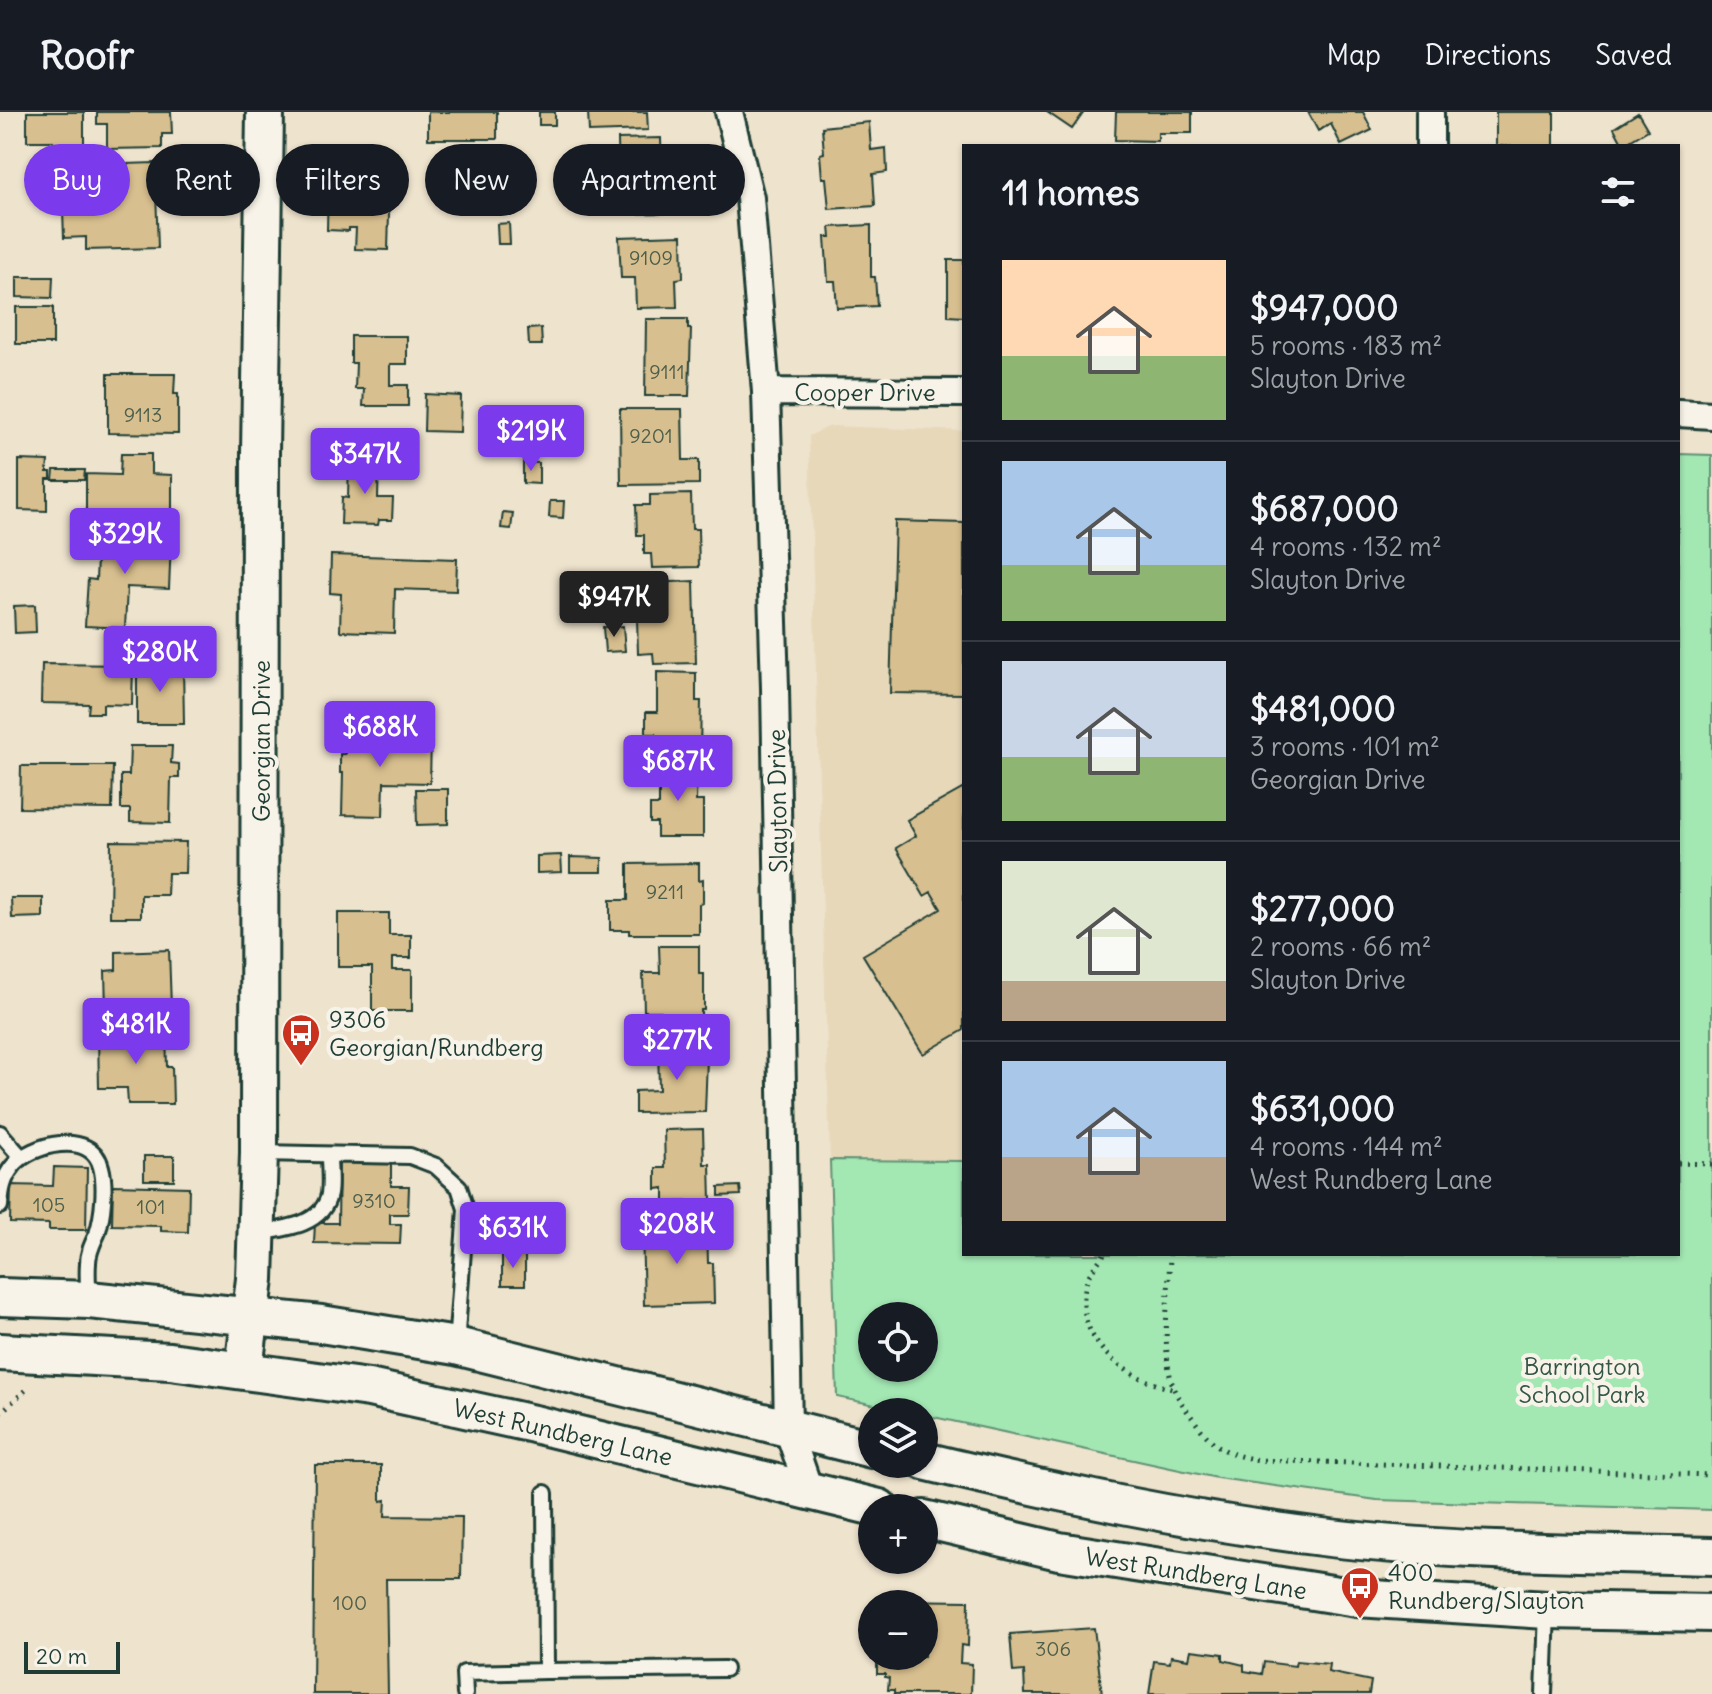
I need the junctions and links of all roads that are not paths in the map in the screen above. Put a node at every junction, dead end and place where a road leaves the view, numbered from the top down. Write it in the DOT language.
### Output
graph roads {
  1 [pos="265,112"];
  2 [pos="729,112"];
  3 [pos="1430,112"];
  4 [pos="1430,144"];
  5 [pos="766,392"];
  6 [pos="962,393"];
  7 [pos="1680,413"];
  8 [pos="1712,415"];
  9 [pos="0,1133"];
  10 [pos="259,1153"];
  11 [pos="329,1156"];
  12 [pos="21,1157"];
  13 [pos="0,1206"];
  14 [pos="256,1233"];
  15 [pos="0,1297"];
  16 [pos="89,1300"];
  17 [pos="251,1318"];
  18 [pos="456,1346"];
  19 [pos="0,1352"];
  20 [pos="244,1369"];
  21 [pos="788,1429"];
  22 [pos="858,1446"];
  23 [pos="938,1464"];
  24 [pos="809,1490"];
  25 [pos="545,1493"];
  26 [pos="858,1503"];
  27 [pos="938,1522"];
  28 [pos="1549,1552"];
  29 [pos="1712,1556"];
  30 [pos="1547,1610"];
  31 [pos="1712,1613"];
  32 [pos="725,1669"];
  33 [pos="546,1671"];
  34 [pos="465,1694"];
  35 [pos="1544,1694"];
  1 -- 10 [label="main road, Georgian Drive"];
  2 -- 5 [label="street, Slayton Drive"];
  3 -- 4 [label="street"];
  5 -- 6 [label="street, Cooper Drive"];
  5 -- 21 [label="street, Slayton Drive"];
  7 -- 8 [label="street"];
  9 -- 12 [label="lane"];
  10 -- 11 [label="lane"];
  10 -- 14 [label="main road, Georgian Drive"];
  11 -- 14 [label="lane"];
  11 -- 18 [label="lane"];
  12 -- 13 [label="lane"];
  12 -- 16 [label="lane"];
  14 -- 17 [label="main road, Georgian Drive"];
  15 -- 16 [label="main road"];
  16 -- 17 [label="main road"];
  17 -- 18 [label="main road"];
  17 -- 20 [label="main road, Georgian Drive"];
  18 -- 21 [label="main road"];
  19 -- 20 [label="main road, West Rundberg Lane"];
  20 -- 24 [label="main road, West Rundberg Lane"];
  21 -- 22 [label="main road"];
  21 -- 24 [label="street, Slayton Drive"];
  23 -- 28 [label="main road"];
  24 -- 26 [label="main road, West Rundberg Lane"];
  25 -- 33 [label="lane"];
  27 -- 30 [label="main road, West Rundberg Lane"];
  28 -- 29 [label="main road"];
  28 -- 30 [label="main road"];
  30 -- 31 [label="main road, West Rundberg Lane"];
  30 -- 35 [label="lane"];
  32 -- 33 [label="lane"];
  33 -- 34 [label="lane"];
}
